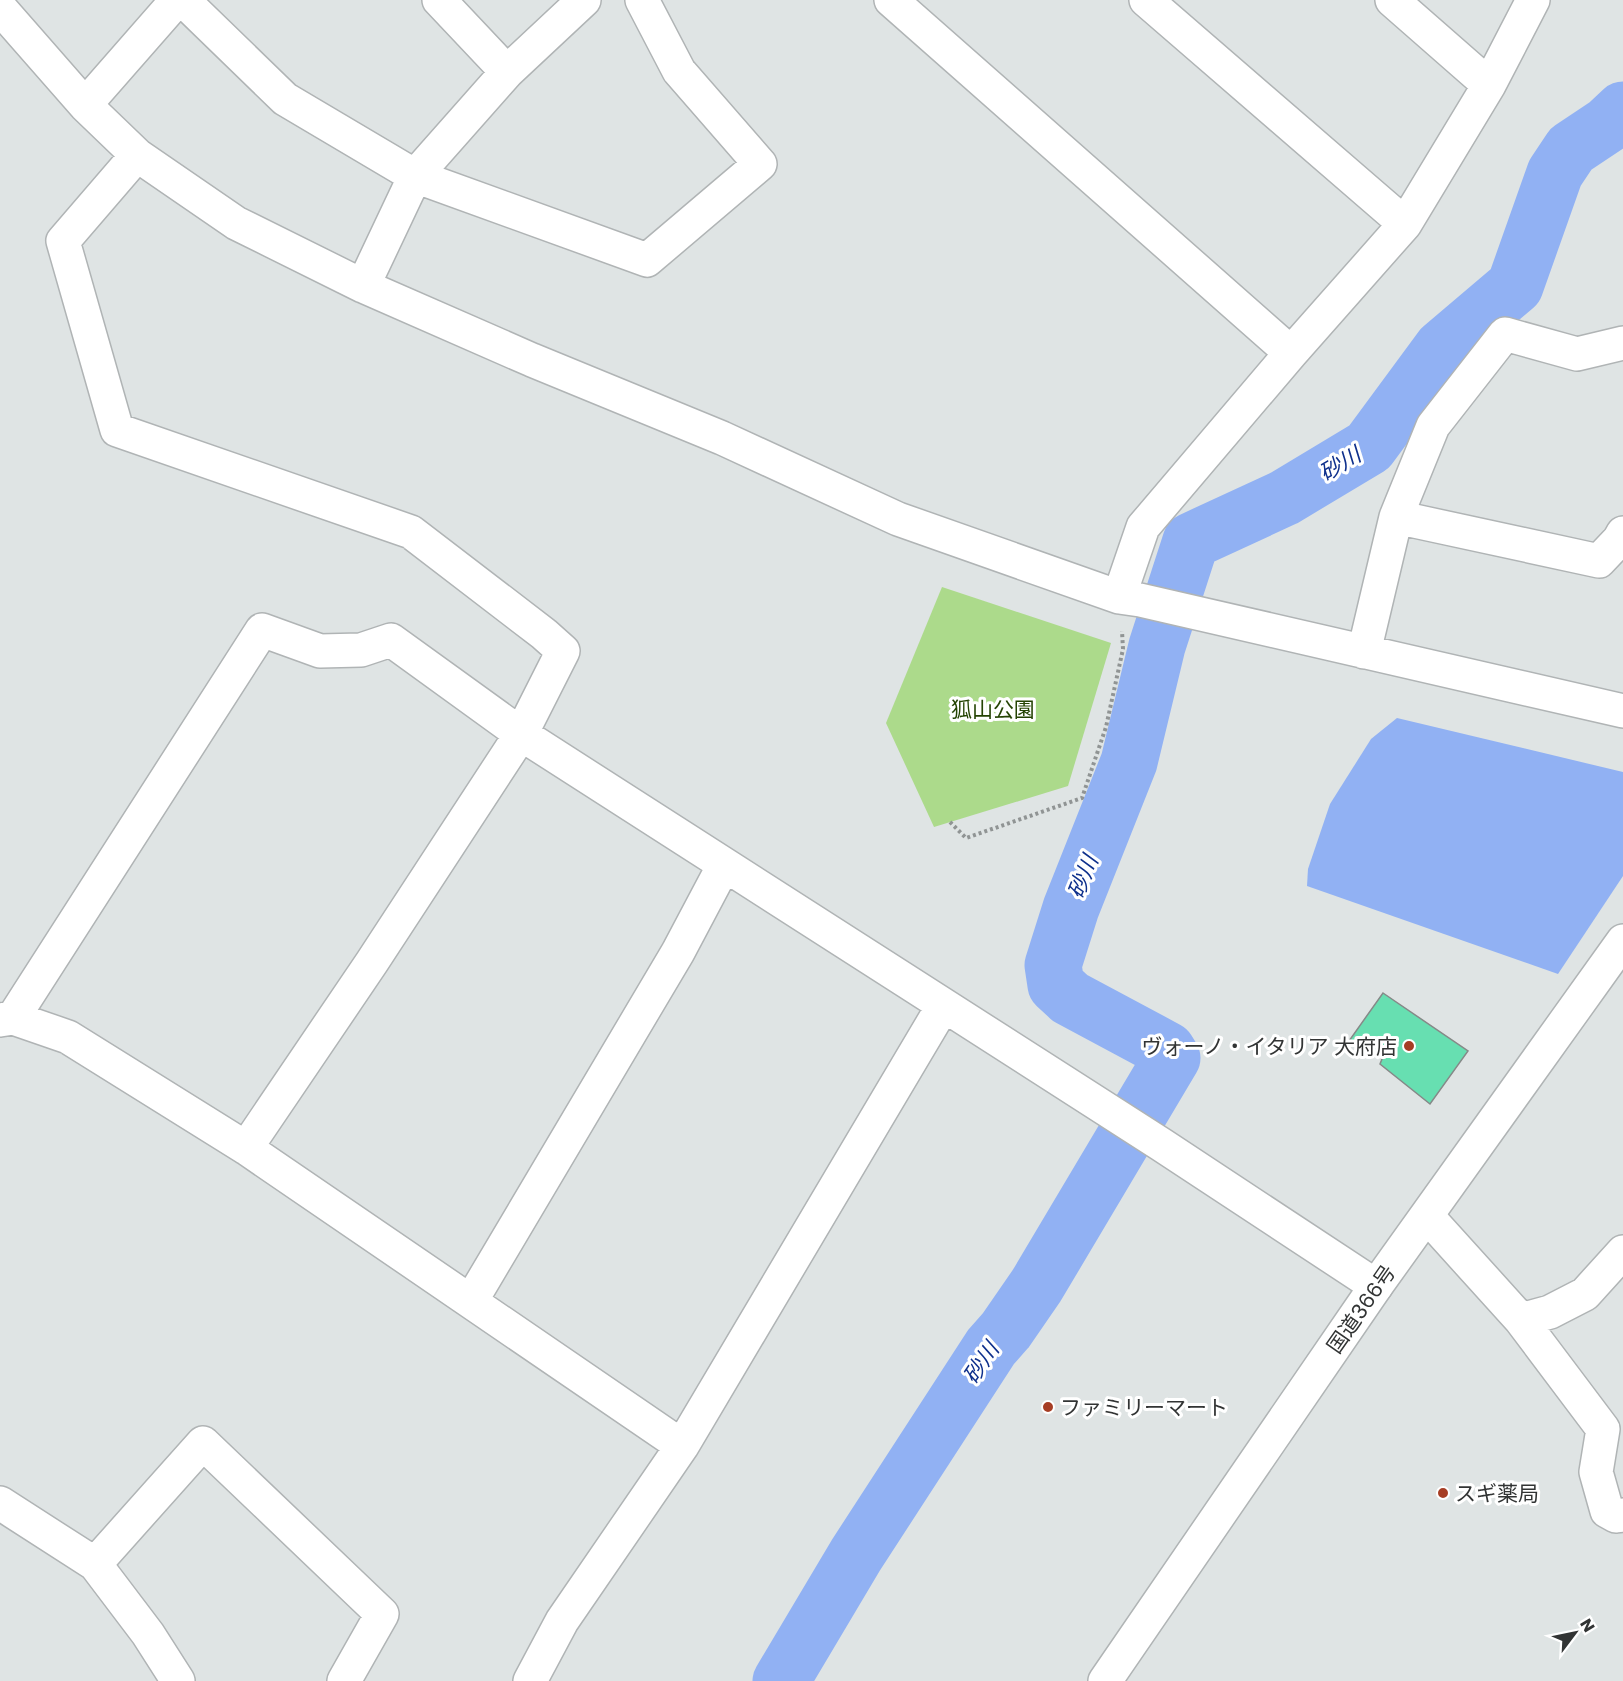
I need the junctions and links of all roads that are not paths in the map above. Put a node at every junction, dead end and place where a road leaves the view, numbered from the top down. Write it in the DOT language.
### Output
graph roads {
  1 [pos="177,0"];
  2 [pos="183,0"];
  3 [pos="439,0"];
  4 [pos="584,0"];
  5 [pos="642,0"];
  6 [pos="891,0"];
  7 [pos="1146,0"];
  8 [pos="1392,0"];
  9 [pos="1533,0"];
  10 [pos="0,8"];
  11 [pos="507,72"];
  12 [pos="1489,85"];
  13 [pos="85,105"];
  14 [pos="137,155"];
  15 [pos="415,176"];
  16 [pos="1405,224"];
  17 [pos="363,286"];
  18 [pos="1623,344"];
  19 [pos="1291,353"];
  20 [pos="1396,518"];
  21 [pos="1623,533"];
  22 [pos="1130,598"];
  23 [pos="1364,652"];
  24 [pos="1623,711"];
  25 [pos="521,734"];
  26 [pos="724,865"];
  27 [pos="1623,941"];
  28 [pos="943,1006"];
  29 [pos="7,1019"];
  30 [pos="246,1148"];
  31 [pos="1427,1216"];
  32 [pos="1623,1252"];
  33 [pos="1376,1286"];
  34 [pos="471,1302"];
  35 [pos="1521,1320"];
  36 [pos="682,1446"];
  37 [pos="0,1503"];
  38 [pos="1623,1515"];
  39 [pos="95,1564"];
  40 [pos="178,1681"];
  41 [pos="344,1681"];
  42 [pos="530,1681"];
  43 [pos="1105,1681"];
  1 -- 13 [label="main road"];
  2 -- 15 [label="main road"];
  3 -- 11 [label="main road"];
  4 -- 11 [label="main road"];
  5 -- 15 [label="main road"];
  6 -- 19 [label="main road"];
  7 -- 16 [label="main road"];
  8 -- 12 [label="main road"];
  9 -- 12 [label="main road"];
  10 -- 13 [label="main road"];
  11 -- 15 [label="main road"];
  12 -- 16 [label="main road"];
  13 -- 14 [label="main road"];
  14 -- 17 [label="main road"];
  14 -- 25 [label="main road"];
  15 -- 17 [label="main road"];
  16 -- 19 [label="main road"];
  17 -- 22 [label="main road"];
  18 -- 20 [label="main road"];
  19 -- 22 [label="main road"];
  20 -- 21 [label="main road"];
  20 -- 23 [label="main road"];
  22 -- 23 [label="main road"];
  23 -- 24 [label="main road"];
  25 -- 26 [label="main road"];
  25 -- 29 [label="main road"];
  25 -- 30 [label="main road"];
  26 -- 28 [label="main road"];
  26 -- 34 [label="main road"];
  27 -- 31 [label="main road, 国道366号"];
  28 -- 33 [label="main road"];
  28 -- 36 [label="main road"];
  29 -- 30 [label="main road"];
  30 -- 34 [label="main road"];
  31 -- 33 [label="main road, 国道366号"];
  31 -- 35 [label="main road"];
  32 -- 35 [label="main road"];
  33 -- 43 [label="main road, 国道366号"];
  34 -- 36 [label="main road"];
  35 -- 38 [label="main road"];
  36 -- 42 [label="main road"];
  37 -- 39 [label="main road"];
  39 -- 40 [label="main road"];
  39 -- 41 [label="main road"];
}
